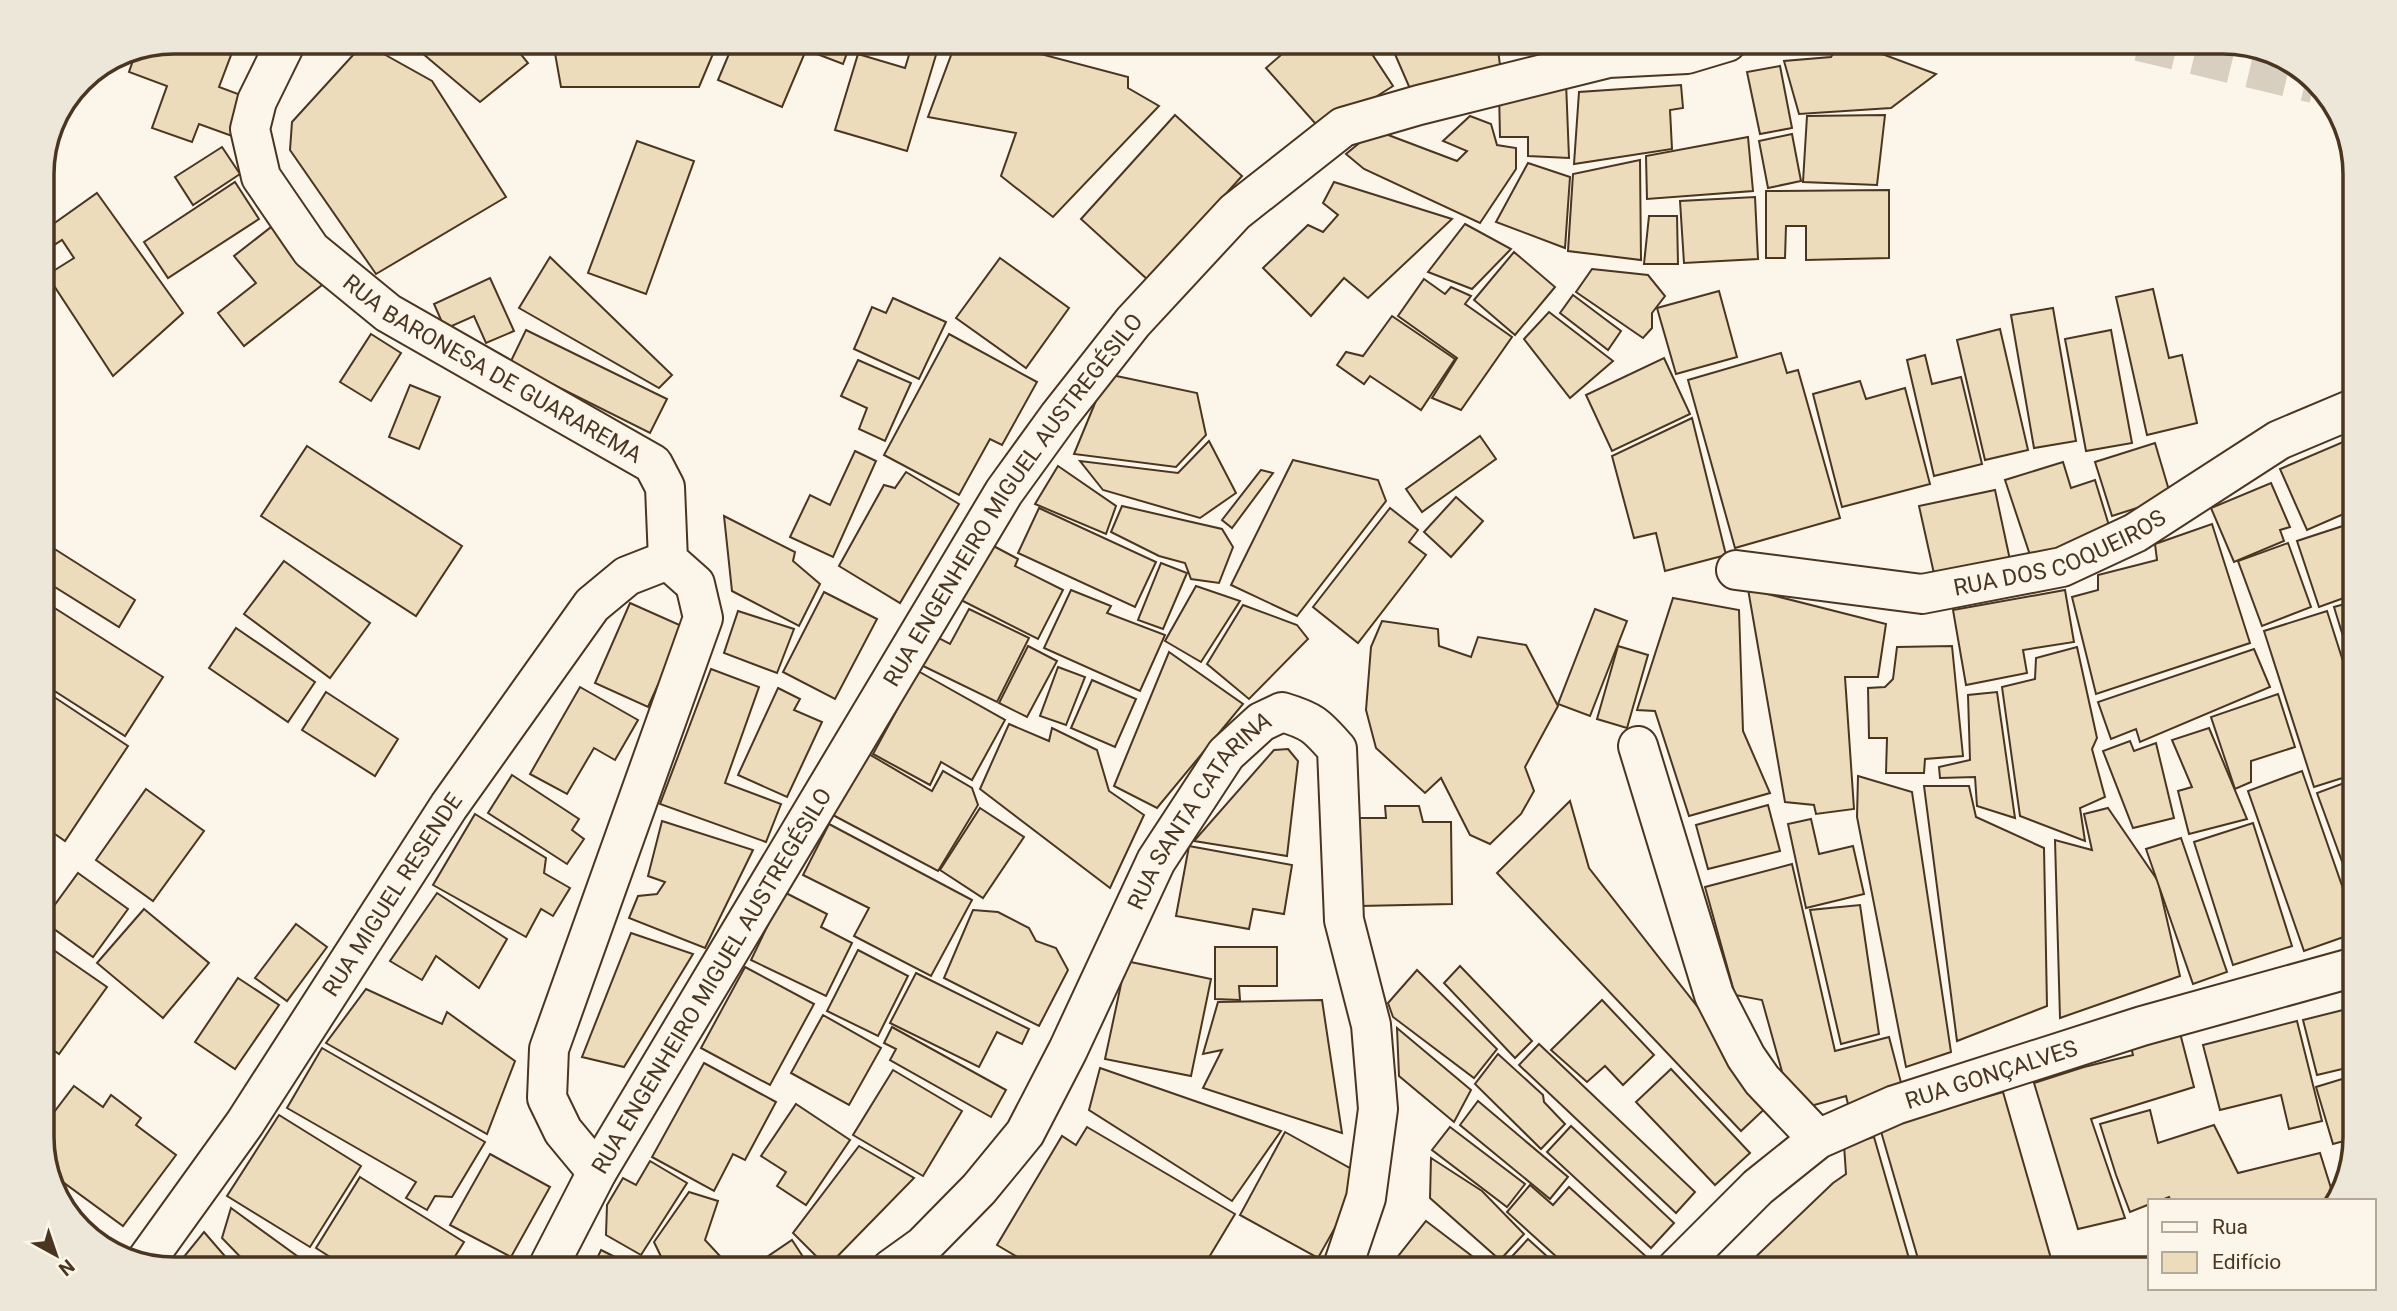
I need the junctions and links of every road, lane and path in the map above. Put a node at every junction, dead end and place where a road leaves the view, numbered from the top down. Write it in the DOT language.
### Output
graph roads {
  1 [pos="280,54"];
  2 [pos="1687,54"];
  3 [pos="2342,413"];
  4 [pos="668,560"];
  5 [pos="1736,570"];
  6 [pos="1638,746"];
  7 [pos="2343,970"];
  8 [pos="1818,1139"];
  9 [pos="597,1172"];
  10 [pos="150,1254"];
  11 [pos="553,1257"];
  12 [pos="908,1257"];
  13 [pos="1346,1257"];
  14 [pos="1688,1257"];
  1 -- 4 [label="street, RUA BARONESA DE GUARAREMA"];
  2 -- 9 [label="street, RUA ENGENHEIRO MIGUEL AUSTREGÉSILO"];
  3 -- 5 [label="street, RUA DOS COQUEIROS"];
  4 -- 9 [label="street"];
  4 -- 10 [label="street, RUA MIGUEL RESENDE"];
  6 -- 8 [label="street"];
  7 -- 8 [label="street, RUA GONÇALVES"];
  8 -- 14 [label="street, RUA GONÇALVES"];
  9 -- 11 [label="street, RUA ENGENHEIRO MIGUEL AUSTREGÉSILO"];
  12 -- 13 [label="street, RUA SANTA CATARINA"];
}
